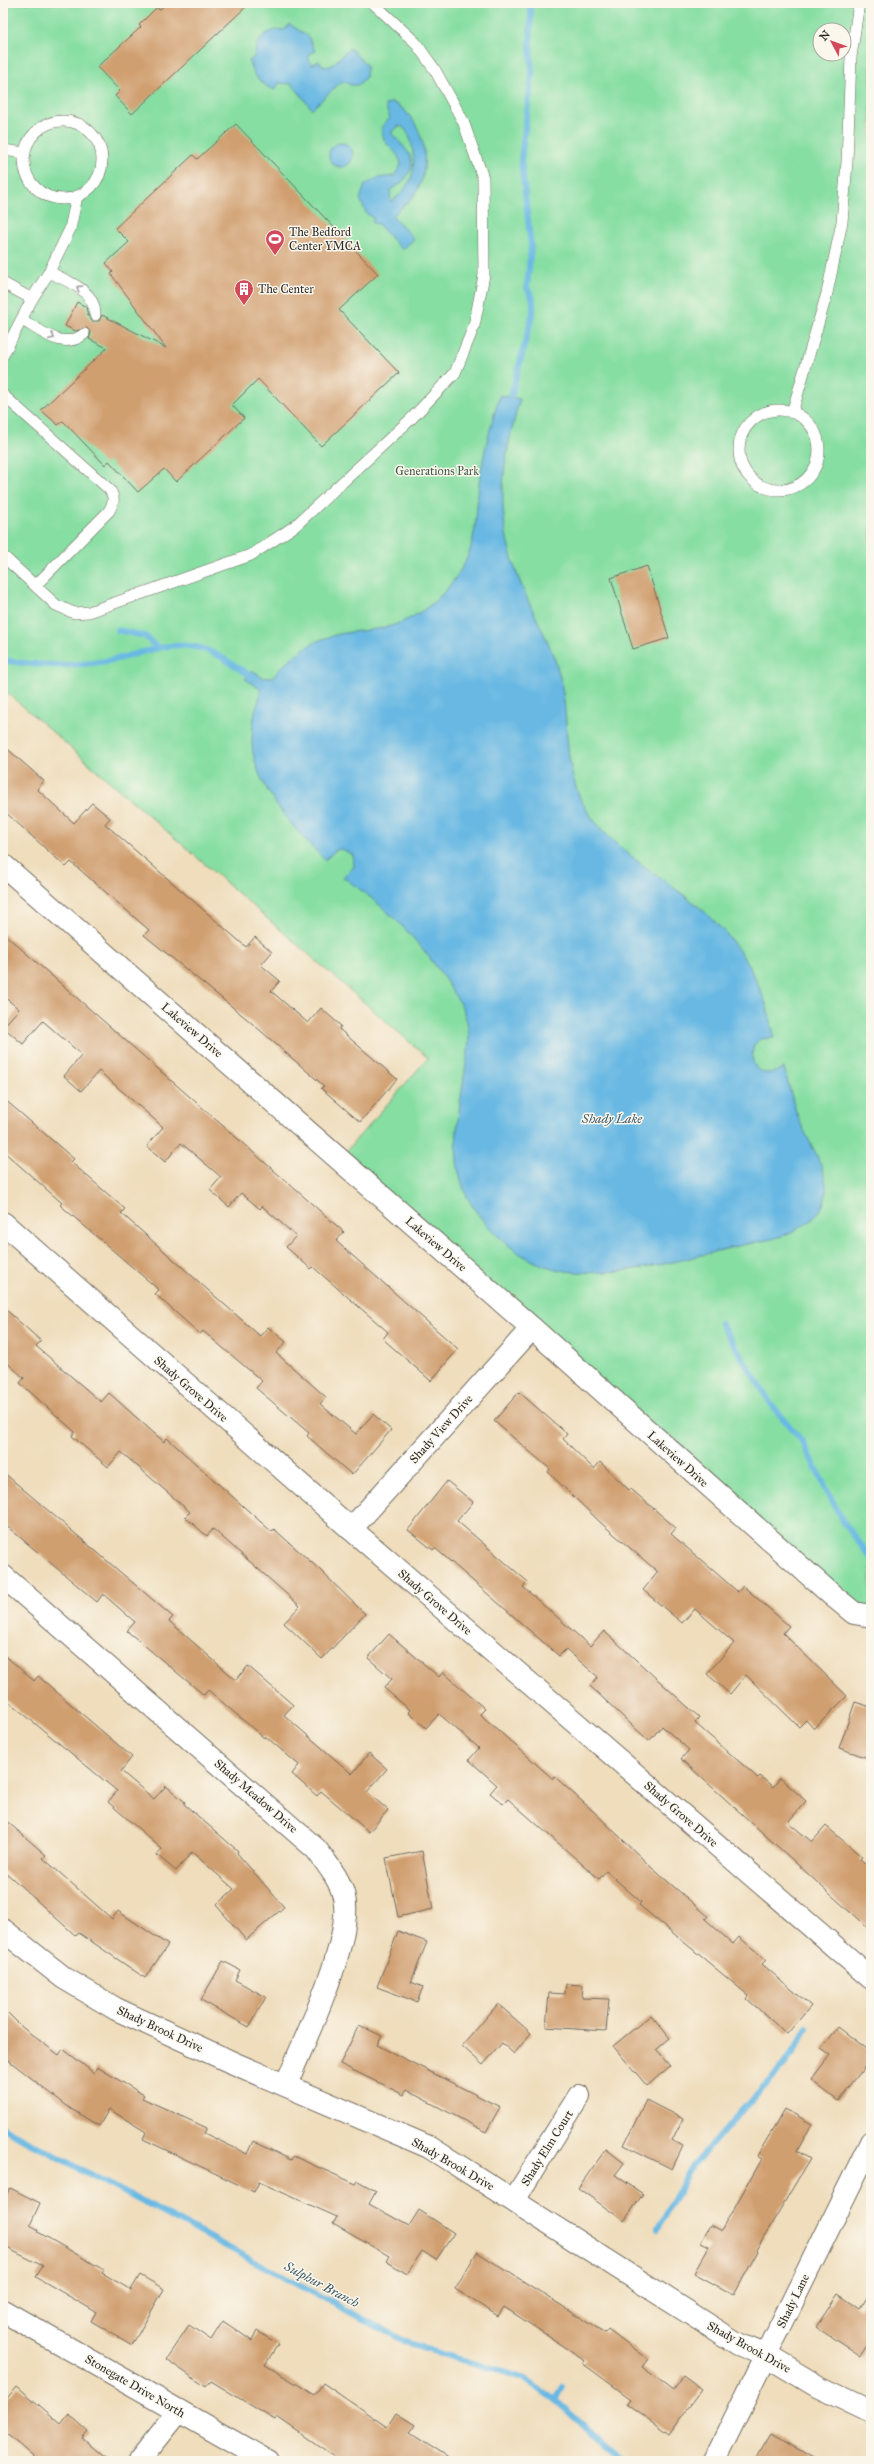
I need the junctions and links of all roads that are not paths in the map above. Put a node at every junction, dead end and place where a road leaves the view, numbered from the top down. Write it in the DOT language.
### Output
graph roads {
  1 [pos="373,3"];
  2 [pos="859,3"];
  3 [pos="3,150"];
  4 [pos="25,153"];
  5 [pos="77,196"];
  6 [pos="49,272"];
  7 [pos="3,283"];
  8 [pos="32,299"];
  9 [pos="95,315"];
  10 [pos="22,320"];
  11 [pos="84,334"];
  12 [pos="3,355"];
  13 [pos="3,395"];
  14 [pos="792,413"];
  15 [pos="3,556"];
  16 [pos="36,585"];
  17 [pos="3,865"];
  18 [pos="3,1223"];
  19 [pos="532,1328"];
  20 [pos="351,1529"];
  21 [pos="3,1576"];
  22 [pos="871,1616"];
  23 [pos="3,1930"];
  24 [pos="871,1978"];
  25 [pos="286,2085"];
  26 [pos="580,2096"];
  27 [pos="871,2142"];
  28 [pos="514,2200"];
  29 [pos="3,2311"];
  30 [pos="767,2356"];
  31 [pos="179,2411"];
  32 [pos="871,2412"];
  33 [pos="139,2461"];
  34 [pos="266,2461"];
  35 [pos="714,2461"];
  1 -- 16 [label="lane"];
  2 -- 14 [label="lane"];
  3 -- 4 [label="lane"];
  4 -- 5 [label="lane"];
  4 -- 5 [label="lane"];
  5 -- 6 [label="lane"];
  6 -- 8 [label="lane"];
  9 -- 6 [label="lane, one-way"];
  7 -- 8 [label="lane"];
  8 -- 10 [label="lane"];
  10 -- 11 [label="lane, one-way"];
  10 -- 12 [label="lane"];
  13 -- 16 [label="lane"];
  14 -- 14 [label="lane"];
  15 -- 16 [label="lane"];
  17 -- 19 [label="street, Lakeview Drive"];
  18 -- 20 [label="street, Shady Grove Drive"];
  19 -- 20 [label="street, Shady View Drive"];
  19 -- 22 [label="street, Lakeview Drive"];
  20 -- 24 [label="street, Shady Grove Drive"];
  21 -- 25 [label="street, Shady Meadow Drive"];
  23 -- 25 [label="street, Shady Brook Drive"];
  25 -- 28 [label="street, Shady Brook Drive"];
  26 -- 28 [label="street, Shady Elm Court"];
  27 -- 30 [label="street, Shady Lane"];
  28 -- 30 [label="street, Shady Brook Drive"];
  29 -- 31 [label="street, Stonegate Drive North"];
  30 -- 32 [label="street, Shady Brook Drive"];
  30 -- 35 [label="street, Shady Lane"];
  31 -- 33 [label="street"];
  31 -- 34 [label="street, Stonegate Drive North"];
}
